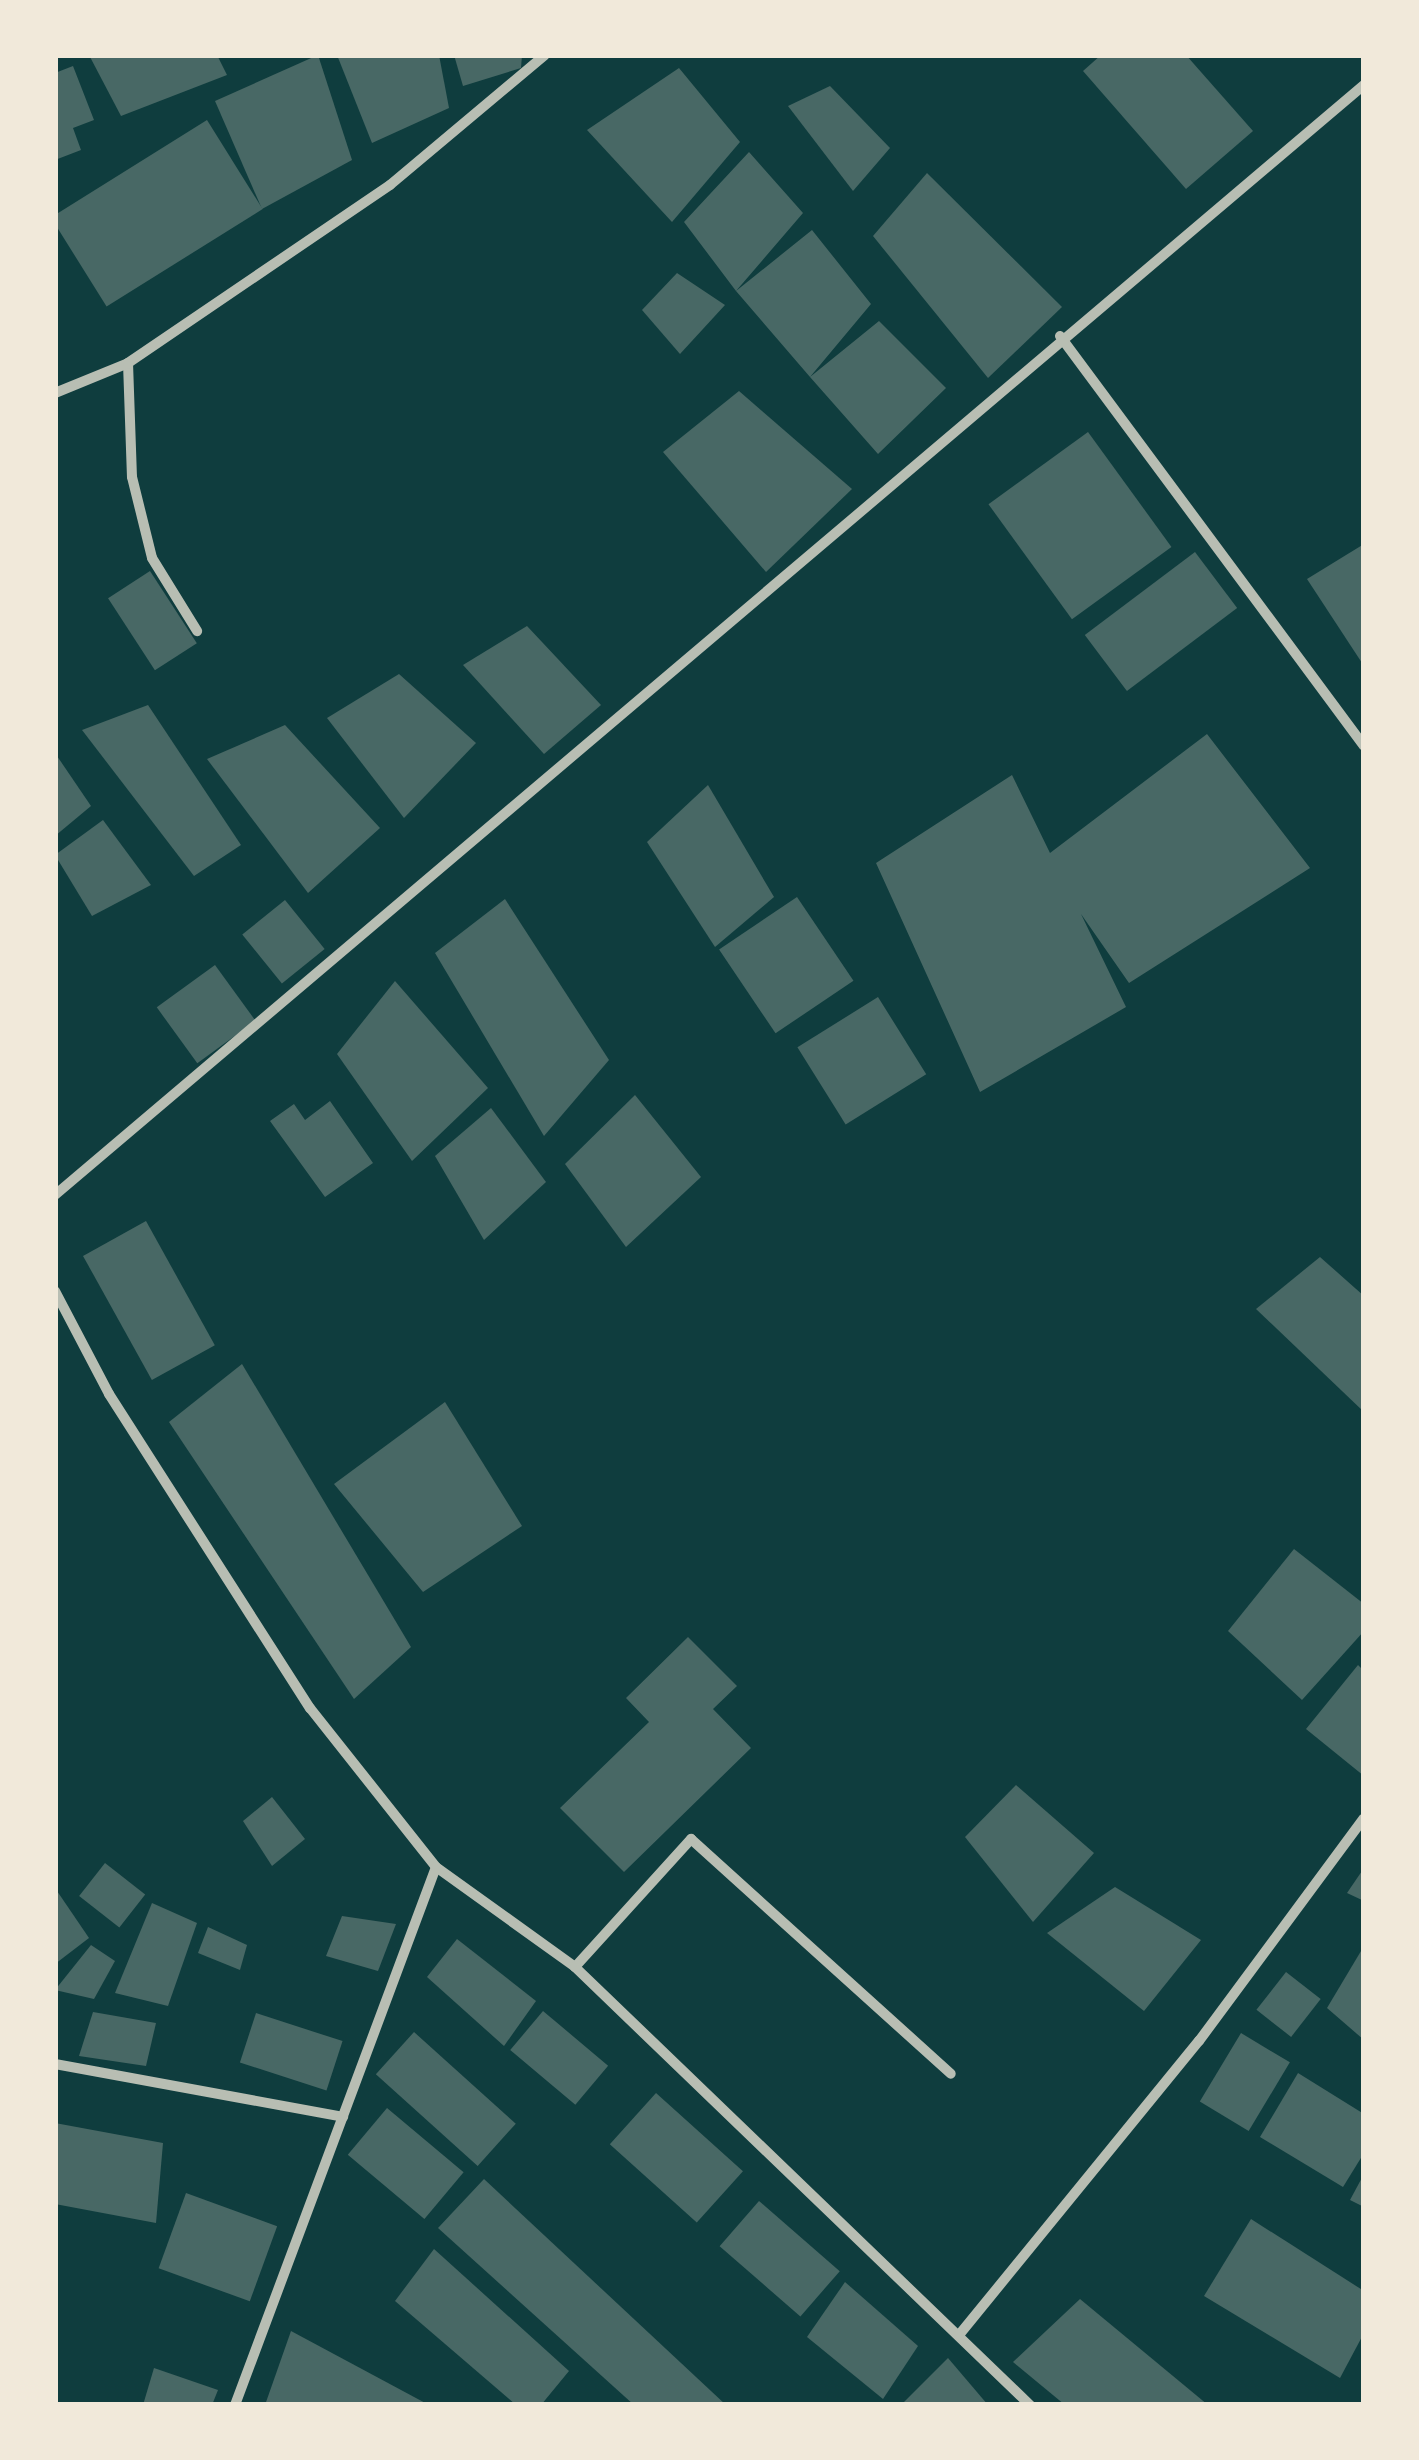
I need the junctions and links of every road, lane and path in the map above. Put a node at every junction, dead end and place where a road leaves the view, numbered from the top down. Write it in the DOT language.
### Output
graph roads {
  1 [pos="545,55"];
  2 [pos="1364,85"];
  3 [pos="1060,336"];
  4 [pos="128,363"];
  5 [pos="55,393"];
  6 [pos="197,631"];
  7 [pos="1364,746"];
  8 [pos="55,1195"];
  9 [pos="55,1291"];
  10 [pos="1364,1818"];
  11 [pos="436,1867"];
  12 [pos="575,1967"];
  13 [pos="55,2064"];
  14 [pos="951,2074"];
  15 [pos="342,2117"];
  16 [pos="959,2335"];
  17 [pos="235,2405"];
  18 [pos="1030,2405"];
  1 -- 4 [label="street"];
  2 -- 3 [label="street"];
  3 -- 7 [label="street"];
  3 -- 8 [label="street"];
  4 -- 5 [label="street"];
  4 -- 6 [label="street"];
  9 -- 11 [label="street"];
  10 -- 16 [label="street"];
  11 -- 12 [label="street"];
  11 -- 15 [label="street"];
  12 -- 14 [label="street"];
  12 -- 16 [label="street"];
  13 -- 15 [label="street"];
  15 -- 17 [label="street"];
  16 -- 18 [label="street"];
}
